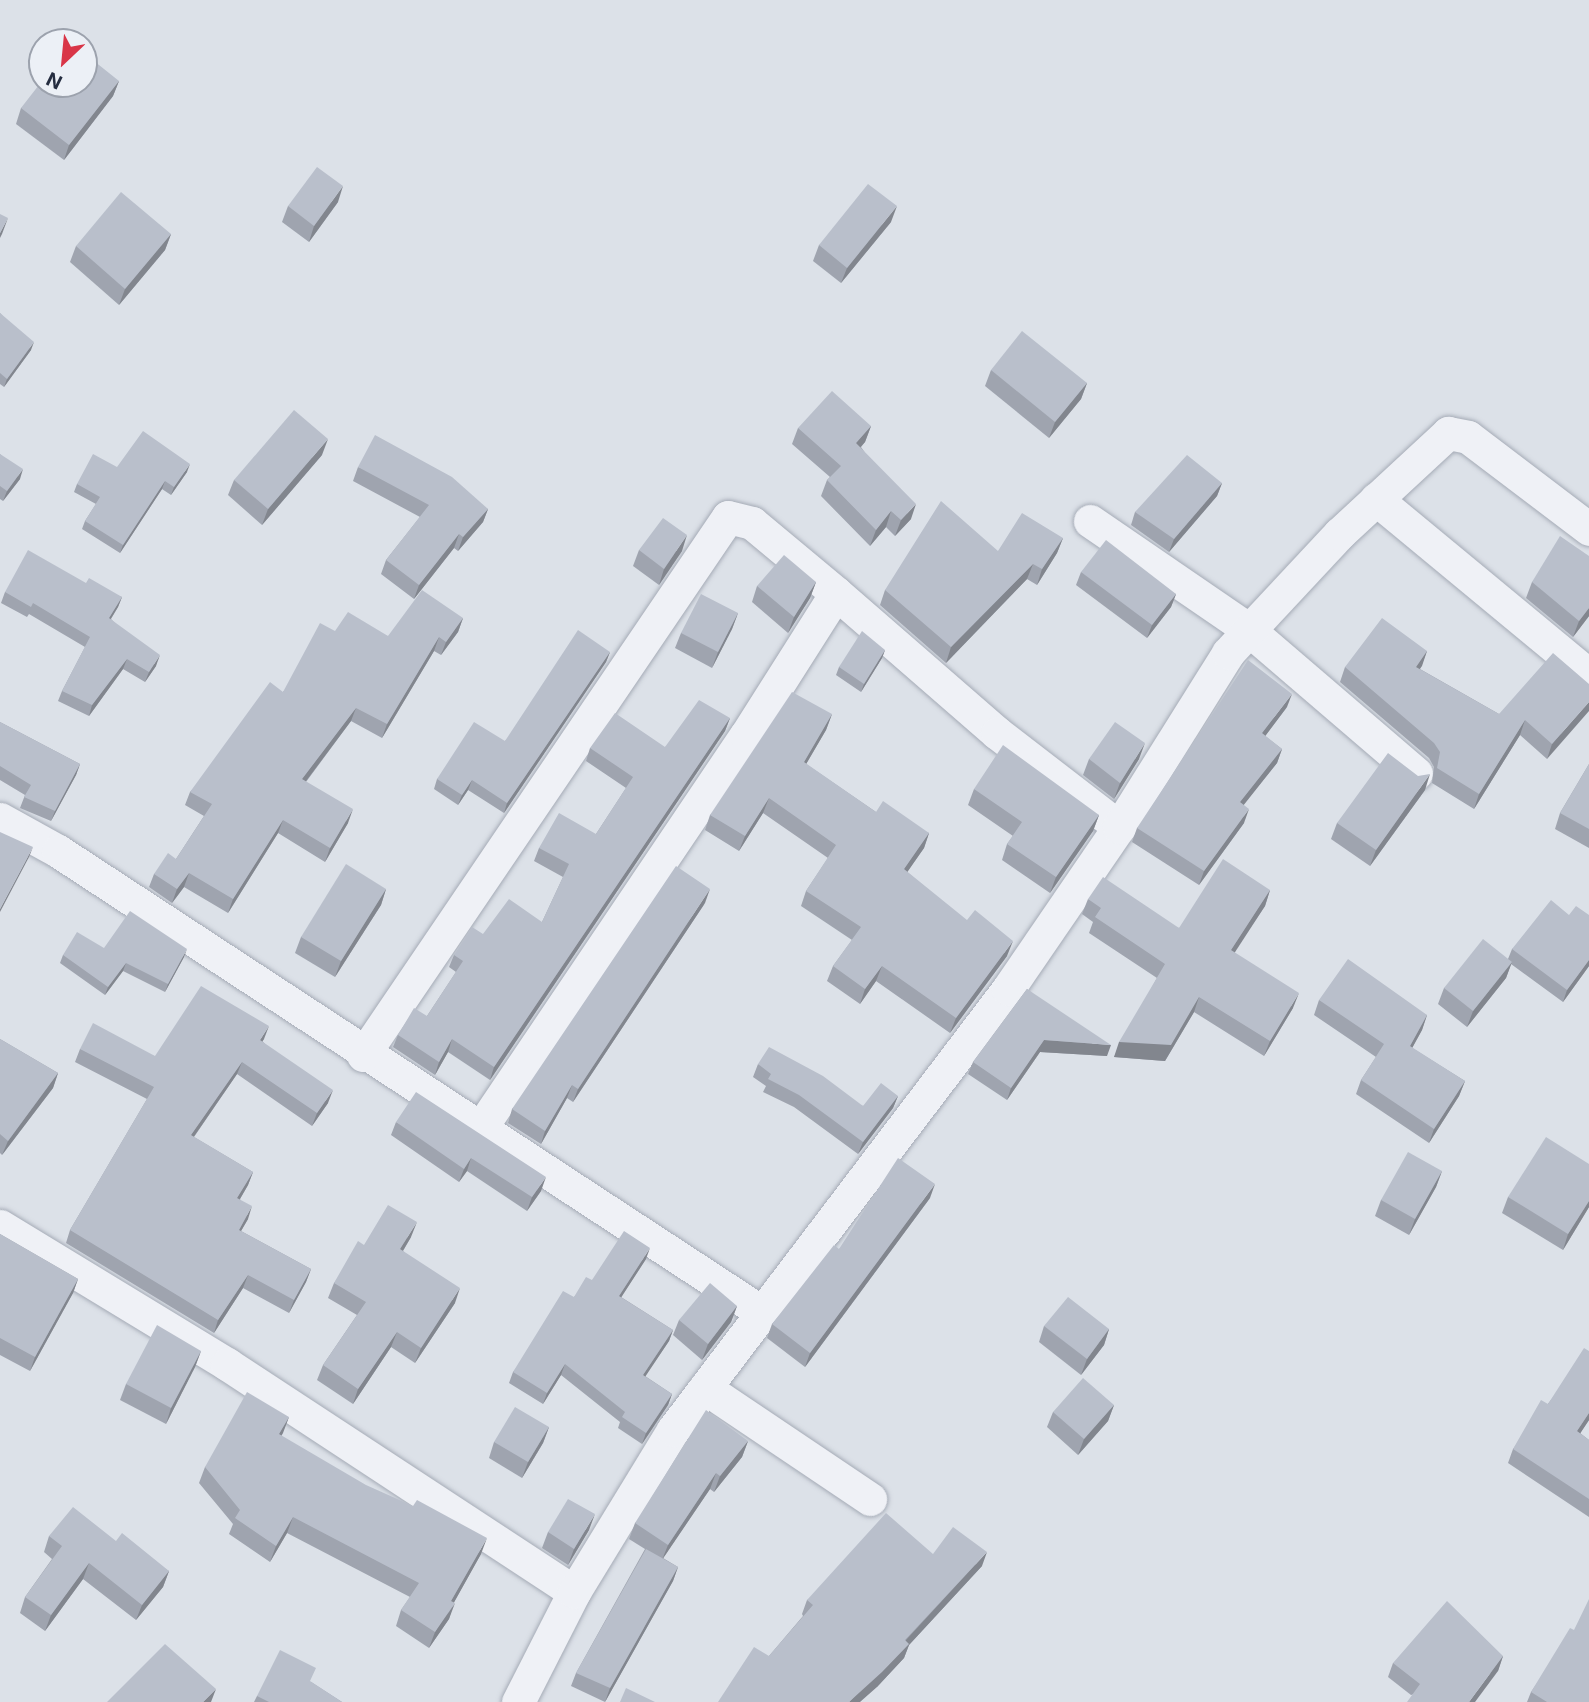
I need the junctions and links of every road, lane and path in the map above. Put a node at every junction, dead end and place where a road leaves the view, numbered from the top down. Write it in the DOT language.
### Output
graph roads {
  1 [pos="1376,499"];
  2 [pos="1090,521"];
  3 [pos="1589,530"];
  4 [pos="836,593"];
  5 [pos="1250,630"];
  6 [pos="1589,675"];
  7 [pos="1416,773"];
  8 [pos="0,819"];
  9 [pos="1119,827"];
  10 [pos="363,1055"];
  11 [pos="480,1129"];
  12 [pos="0,1226"];
  13 [pos="763,1313"];
  14 [pos="705,1388"];
  15 [pos="870,1499"];
  16 [pos="574,1592"];
  17 [pos="518,1702"];
  1 -- 3 [label="street"];
  1 -- 5 [label="street"];
  1 -- 6 [label="street"];
  2 -- 5 [label="street"];
  4 -- 9 [label="street"];
  4 -- 10 [label="street"];
  4 -- 11 [label="street"];
  5 -- 7 [label="street"];
  5 -- 9 [label="street"];
  8 -- 10 [label="street"];
  9 -- 13 [label="street"];
  10 -- 11 [label="street"];
  11 -- 13 [label="street"];
  12 -- 16 [label="street"];
  13 -- 14 [label="street"];
  14 -- 15 [label="street"];
  14 -- 16 [label="street"];
  16 -- 17 [label="street"];
}
